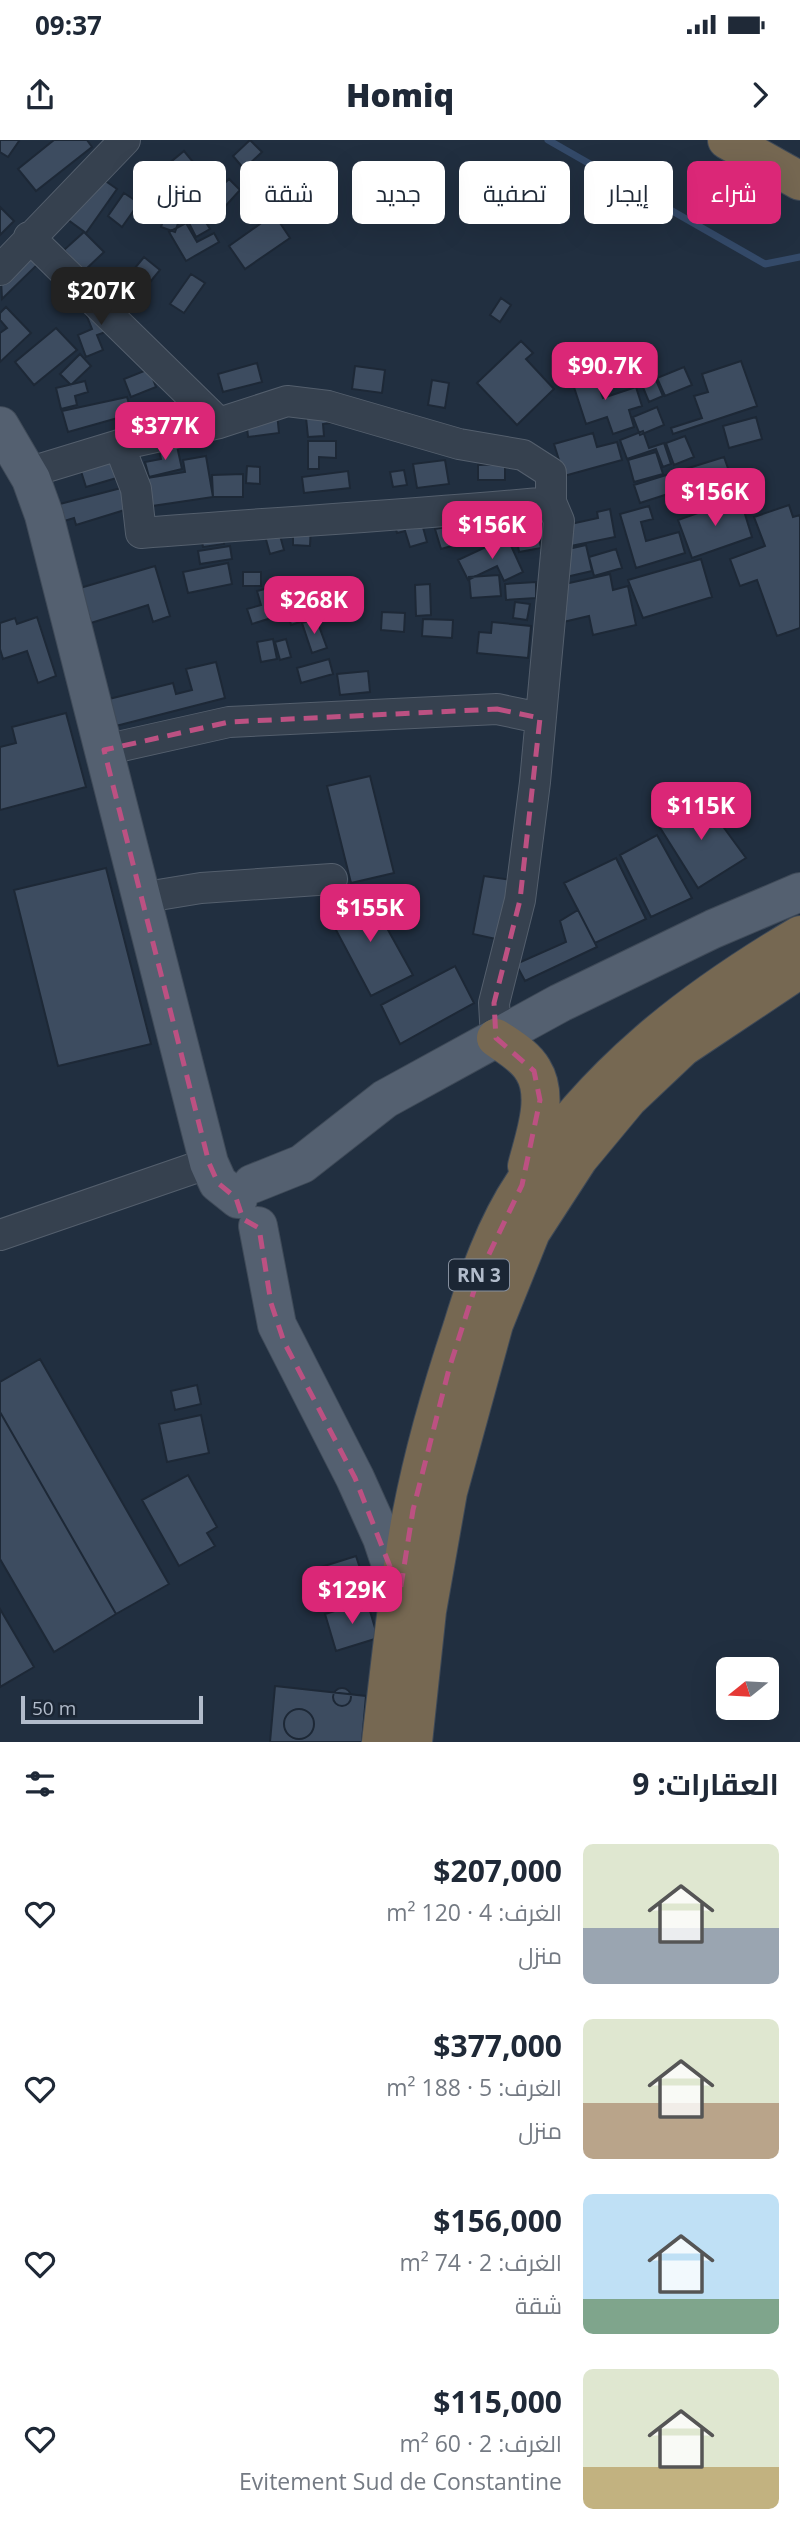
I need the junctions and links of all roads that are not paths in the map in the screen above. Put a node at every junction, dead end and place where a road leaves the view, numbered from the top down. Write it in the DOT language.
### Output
graph roads {
  1 [pos="125,140"];
  2 [pos="727,140"];
  3 [pos="800,181"];
  4 [pos="29,237"];
  5 [pos="0,271"];
  6 [pos="219,423"];
  7 [pos="0,426"];
  8 [pos="118,445"];
  9 [pos="27,473"];
  10 [pos="551,502"];
  11 [pos="540,718"];
  12 [pos="104,750"];
  13 [pos="332,879"];
  14 [pos="800,892"];
  15 [pos="140,898"];
  16 [pos="800,935"];
  17 [pos="800,969"];
  18 [pos="496,1038"];
  19 [pos="208,1163"];
  20 [pos="522,1185"];
  21 [pos="257,1204"];
  22 [pos="0,1235"];
  23 [pos="400,1592"];
  24 [pos="381,1742"];
  25 [pos="413,1742"];
  1 -- 4 [label="street"];
  2 -- 3 [label="highway"];
  4 -- 5 [label="street"];
  4 -- 6 [label="street"];
  6 -- 8 [label="street"];
  6 -- 10 [label="street"];
  7 -- 9 [label="main road"];
  8 -- 9 [label="street"];
  8 -- 10 [label="street"];
  9 -- 12 [label="main road"];
  10 -- 11 [label="street"];
  11 -- 12 [label="street"];
  11 -- 18 [label="street"];
  12 -- 15 [label="main road"];
  13 -- 15 [label="street"];
  14 -- 18 [label="main road"];
  15 -- 19 [label="main road"];
  16 -- 20 [label="highway, RN 3"];
  17 -- 25 [label="highway, RN 3"];
  18 -- 20 [label="highway"];
  18 -- 21 [label="main road"];
  19 -- 21 [label="main road"];
  19 -- 22 [label="street"];
  20 -- 23 [label="highway, RN 3"];
  21 -- 23 [label="main road"];
  23 -- 24 [label="highway, RN 3"];
}
